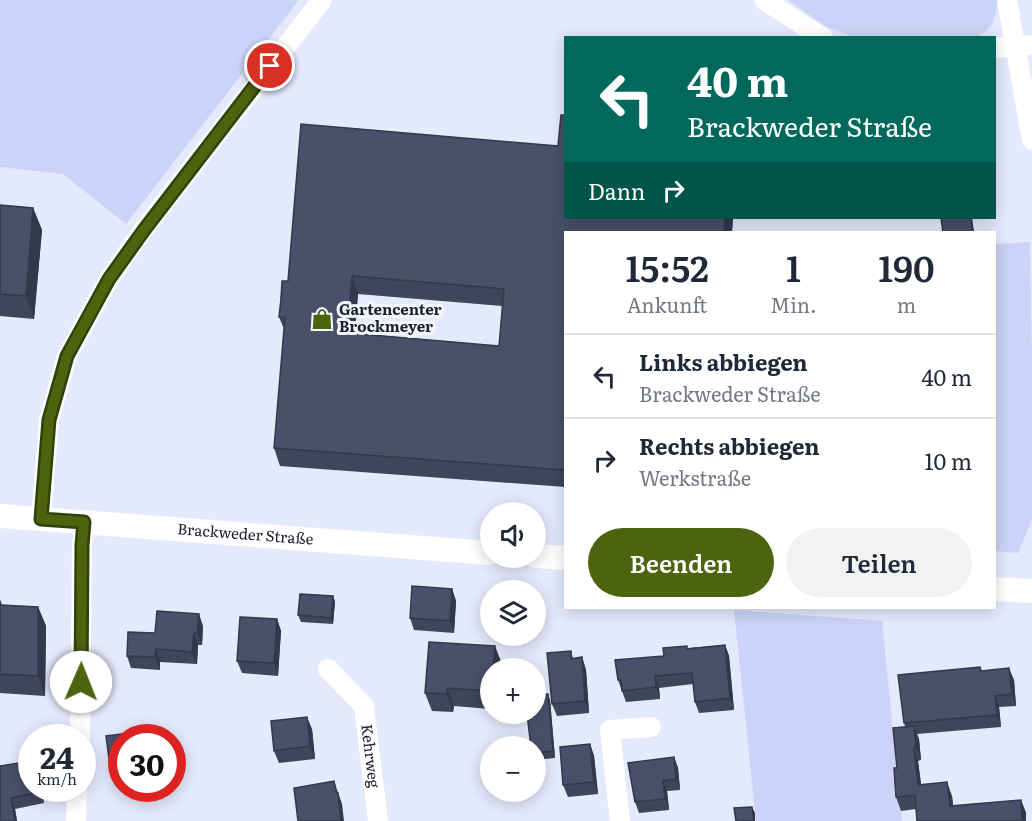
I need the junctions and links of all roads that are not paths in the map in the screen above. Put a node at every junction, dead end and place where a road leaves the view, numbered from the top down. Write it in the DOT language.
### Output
graph roads {
  1 [pos="322,0"];
  2 [pos="764,0"];
  3 [pos="1007,0"];
  4 [pos="820,36"];
  5 [pos="1023,46"];
  6 [pos="996,48"];
  7 [pos="1032,140"];
  8 [pos="0,516"];
  9 [pos="41,519"];
  10 [pos="84,522"];
  11 [pos="480,552"];
  12 [pos="546,557"];
  13 [pos="564,558"];
  14 [pos="996,589"];
  15 [pos="1032,591"];
  16 [pos="328,669"];
  17 [pos="80,724"];
  18 [pos="651,727"];
  19 [pos="77,802"];
  20 [pos="76,821"];
  21 [pos="378,821"];
  22 [pos="620,821"];
  1 -- 9 [label="street"];
  2 -- 4 [label="street"];
  3 -- 5 [label="street"];
  5 -- 6 [label="street"];
  5 -- 7 [label="street"];
  8 -- 9 [label="street, Brackweder Straße"];
  9 -- 10 [label="street, Brackweder Straße"];
  10 -- 11 [label="street, Brackweder Straße"];
  10 -- 17 [label="street"];
  12 -- 13 [label="street"];
  14 -- 15 [label="street"];
  16 -- 21 [label="street, Kehrweg"];
  18 -- 22 [label="street"];
  19 -- 20 [label="street"];
}
